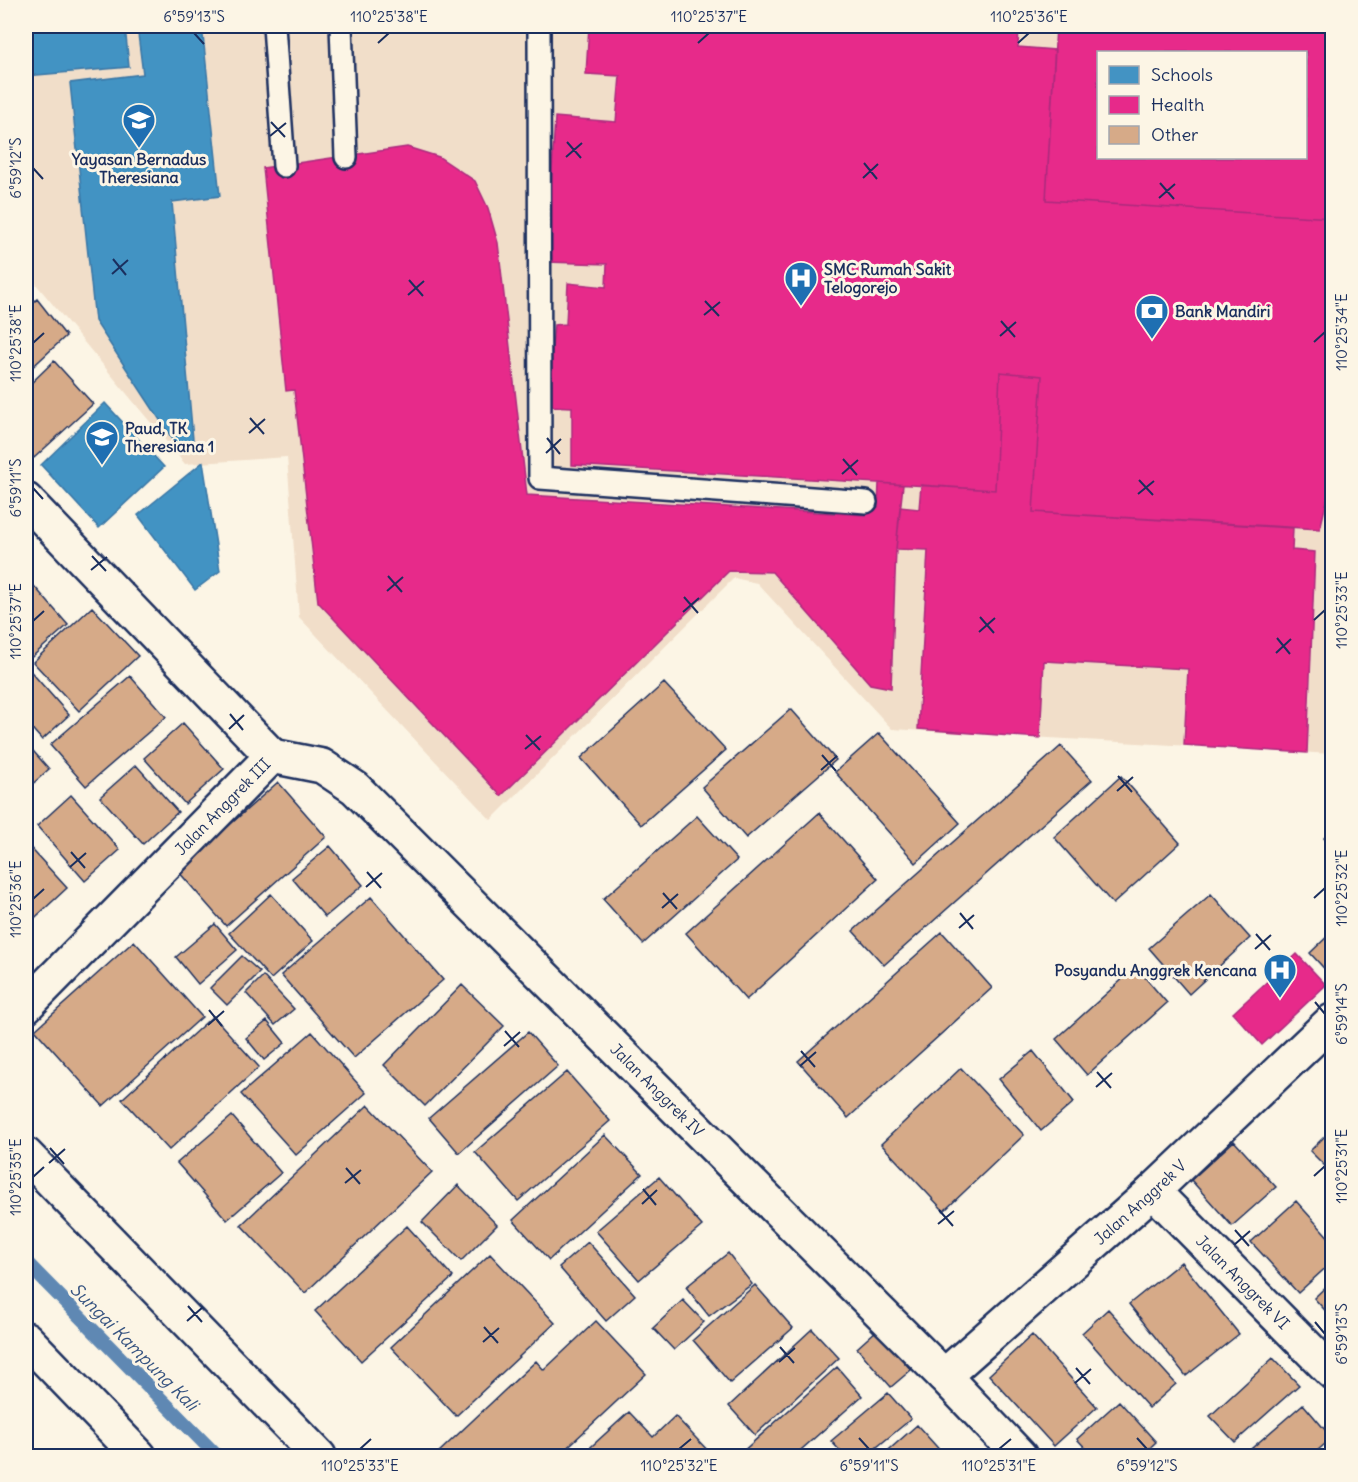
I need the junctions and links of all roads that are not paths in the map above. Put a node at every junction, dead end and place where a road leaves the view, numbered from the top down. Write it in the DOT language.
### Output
graph roads {
  1 [pos="274,26"];
  2 [pos="341,26"];
  3 [pos="540,26"];
  4 [pos="346,157"];
  5 [pos="284,166"];
  6 [pos="26,500"];
  7 [pos="866,502"];
  8 [pos="272,756"];
  9 [pos="26,1006"];
  10 [pos="1332,1022"];
  11 [pos="26,1155"];
  12 [pos="1153,1191"];
  13 [pos="26,1339"];
  14 [pos="1332,1372"];
  15 [pos="944,1376"];
  16 [pos="139,1456"];
  17 [pos="319,1456"];
  18 [pos="1020,1456"];
  1 -- 5 [label="lane"];
  2 -- 4 [label="lane"];
  3 -- 7 [label="lane"];
  6 -- 8 [label="street, Jalan Anggrek III"];
  8 -- 9 [label="street, Jalan Anggrek III"];
  8 -- 15 [label="street, Jalan Anggrek IV"];
  10 -- 12 [label="street, Jalan Anggrek V"];
  11 -- 17 [label="street"];
  12 -- 14 [label="street, Jalan Anggrek VI"];
  12 -- 15 [label="street, Jalan Anggrek V"];
  13 -- 16 [label="street"];
  15 -- 18 [label="street, Jalan Anggrek IV"];
}
